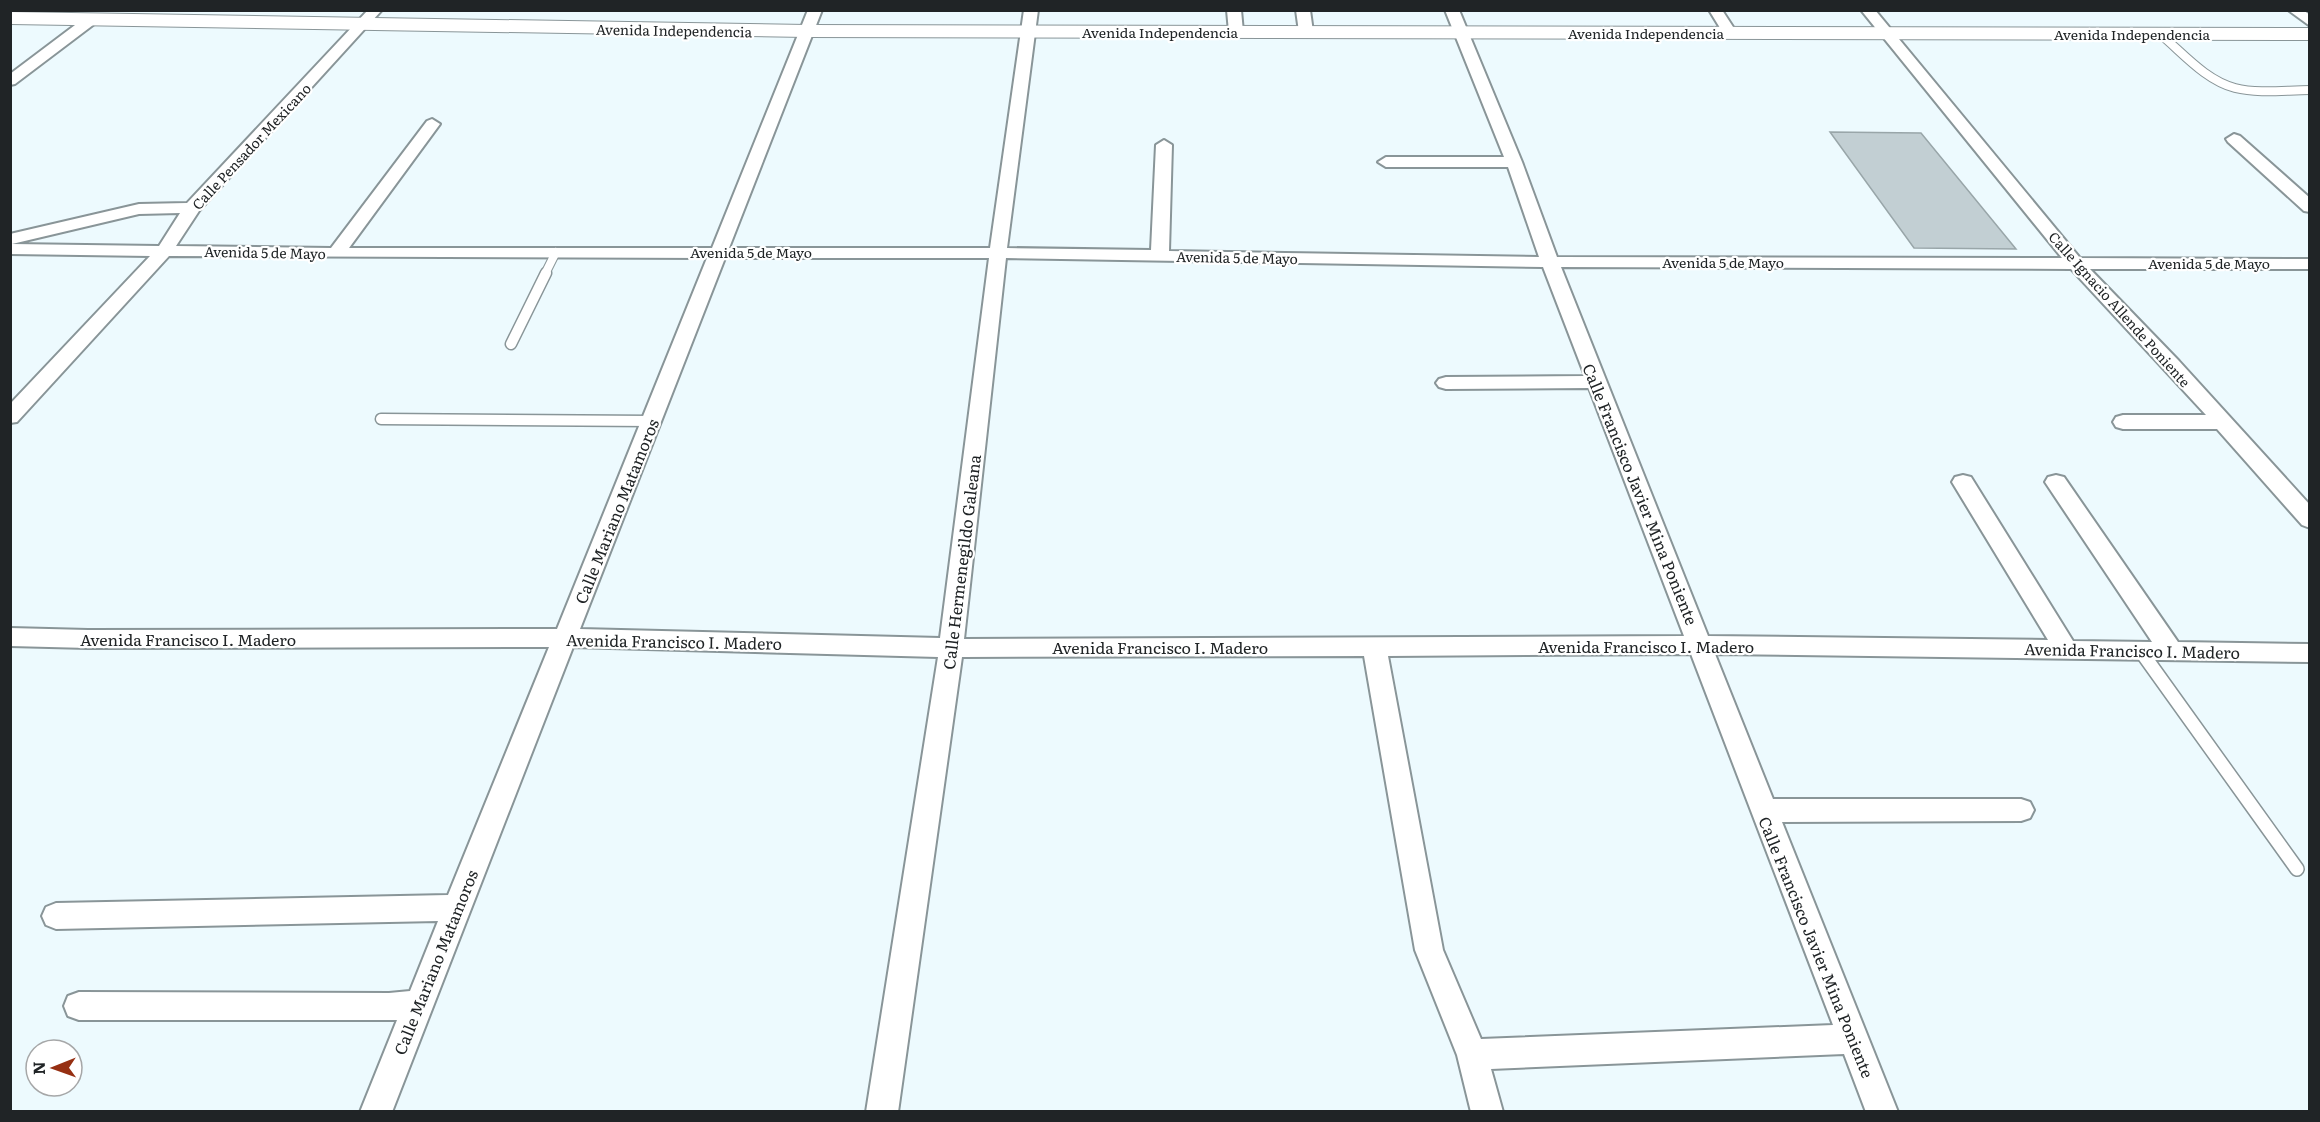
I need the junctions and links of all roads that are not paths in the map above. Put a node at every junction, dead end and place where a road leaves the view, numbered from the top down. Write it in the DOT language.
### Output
graph roads {
  1 [pos="1234,10"];
  2 [pos="1303,10"];
  3 [pos="1715,10"];
  4 [pos="1867,10"];
  5 [pos="2294,10"];
  6 [pos="370,17"];
  7 [pos="10,18"];
  8 [pos="92,19"];
  9 [pos="811,21"];
  10 [pos="1029,21"];
  11 [pos="1456,21"];
  12 [pos="2310,22"];
  13 [pos="1236,32"];
  14 [pos="1306,32"];
  15 [pos="1730,33"];
  16 [pos="1887,33"];
  17 [pos="2160,34"];
  18 [pos="2310,34"];
  19 [pos="10,81"];
  20 [pos="2310,90"];
  21 [pos="432,124"];
  22 [pos="2234,139"];
  23 [pos="1164,145"];
  24 [pos="1386,162"];
  25 [pos="1514,162"];
  26 [pos="2310,207"];
  27 [pos="192,208"];
  28 [pos="10,239"];
  29 [pos="10,249"];
  30 [pos="165,250"];
  31 [pos="556,252"];
  32 [pos="719,252"];
  33 [pos="336,253"];
  34 [pos="998,253"];
  35 [pos="1160,256"];
  36 [pos="1550,262"];
  37 [pos="2074,262"];
  38 [pos="2308,266"];
  39 [pos="512,344"];
  40 [pos="1597,382"];
  41 [pos="1446,383"];
  42 [pos="10,417"];
  43 [pos="381,419"];
  44 [pos="652,421"];
  45 [pos="2123,422"];
  46 [pos="2222,422"];
  47 [pos="1963,482"];
  48 [pos="2056,482"];
  49 [pos="2310,520"];
  50 [pos="10,637"];
  51 [pos="565,638"];
  52 [pos="1701,645"];
  53 [pos="1374,646"];
  54 [pos="951,648"];
  55 [pos="2066,650"];
  56 [pos="2140,651"];
  57 [pos="2171,651"];
  58 [pos="2310,653"];
  59 [pos="2020,810"];
  60 [pos="1763,811"];
  61 [pos="2297,869"];
  62 [pos="457,908"];
  63 [pos="56,916"];
  64 [pos="418,1004"];
  65 [pos="79,1006"];
  66 [pos="1854,1039"];
  67 [pos="1472,1055"];
  68 [pos="376,1112"];
  69 [pos="882,1112"];
  70 [pos="1487,1112"];
  71 [pos="1882,1112"];
  1 -- 13 [label="street"];
  2 -- 14 [label="street"];
  3 -- 15 [label="street"];
  4 -- 16 [label="street, Calle Ignacio Allende Poniente"];
  5 -- 12 [label="street"];
  6 -- 8 [label="main road, Avenida Independencia"];
  6 -- 9 [label="main road, Avenida Independencia"];
  6 -- 27 [label="street, Calle Pensador Mexicano"];
  7 -- 8 [label="main road, Avenida Independencia"];
  8 -- 19 [label="street"];
  9 -- 10 [label="main road, Avenida Independencia"];
  9 -- 32 [label="street, Calle Mariano Matamoros"];
  10 -- 13 [label="main road, Avenida Independencia"];
  10 -- 34 [label="street, Calle Hermenegildo Galeana"];
  11 -- 14 [label="main road, Avenida Independencia"];
  11 -- 15 [label="main road, Avenida Independencia"];
  11 -- 25 [label="street, Calle Francisco Javier Mina Poniente"];
  13 -- 14 [label="main road, Avenida Independencia"];
  15 -- 16 [label="main road, Avenida Independencia"];
  16 -- 17 [label="main road, Avenida Independencia"];
  16 -- 37 [label="street, Calle Ignacio Allende Poniente"];
  17 -- 18 [label="main road, Avenida Independencia"];
  17 -- 20 [label="lane"];
  21 -- 33 [label="street"];
  22 -- 26 [label="street"];
  23 -- 35 [label="street"];
  24 -- 25 [label="street"];
  25 -- 36 [label="street, Calle Francisco Javier Mina Poniente"];
  27 -- 28 [label="street"];
  27 -- 30 [label="street, Calle Pensador Mexicano"];
  29 -- 30 [label="street, Avenida 5 de Mayo"];
  30 -- 33 [label="street, Avenida 5 de Mayo"];
  30 -- 42 [label="street, Calle Pensador Mexicano"];
  31 -- 32 [label="street, Avenida 5 de Mayo"];
  31 -- 33 [label="street, Avenida 5 de Mayo"];
  31 -- 39 [label="lane"];
  32 -- 34 [label="street, Avenida 5 de Mayo"];
  32 -- 44 [label="street, Calle Mariano Matamoros"];
  34 -- 35 [label="street, Avenida 5 de Mayo"];
  34 -- 54 [label="street, Calle Hermenegildo Galeana"];
  35 -- 36 [label="street, Avenida 5 de Mayo"];
  36 -- 37 [label="street, Avenida 5 de Mayo"];
  36 -- 40 [label="street, Calle Francisco Javier Mina Poniente"];
  37 -- 38 [label="street, Avenida 5 de Mayo"];
  37 -- 46 [label="street, Calle Ignacio Allende Poniente"];
  40 -- 41 [label="street"];
  40 -- 52 [label="street, Calle Francisco Javier Mina Poniente"];
  43 -- 44 [label="lane"];
  44 -- 51 [label="street, Calle Mariano Matamoros"];
  45 -- 46 [label="street"];
  46 -- 49 [label="street, Calle Ignacio Allende Poniente"];
  47 -- 55 [label="street"];
  48 -- 57 [label="street"];
  50 -- 51 [label="street, Avenida Francisco I. Madero"];
  51 -- 54 [label="street, Avenida Francisco I. Madero"];
  51 -- 62 [label="street, Calle Mariano Matamoros"];
  52 -- 53 [label="street, Avenida Francisco I. Madero"];
  52 -- 55 [label="street, Avenida Francisco I. Madero"];
  52 -- 60 [label="street, Calle Francisco Javier Mina Poniente"];
  53 -- 54 [label="street, Avenida Francisco I. Madero"];
  53 -- 67 [label="street"];
  54 -- 69 [label="street, Calle Hermenegildo Galeana"];
  55 -- 56 [label="street, Avenida Francisco I. Madero"];
  56 -- 57 [label="street, Avenida Francisco I. Madero"];
  56 -- 61 [label="lane"];
  57 -- 58 [label="street, Avenida Francisco I. Madero"];
  59 -- 60 [label="street"];
  60 -- 66 [label="street, Calle Francisco Javier Mina Poniente"];
  62 -- 63 [label="street"];
  62 -- 64 [label="street, Calle Mariano Matamoros"];
  64 -- 65 [label="street"];
  64 -- 68 [label="street, Calle Mariano Matamoros"];
  66 -- 67 [label="street"];
  66 -- 71 [label="street, Calle Francisco Javier Mina Poniente"];
  67 -- 70 [label="street"];
}
